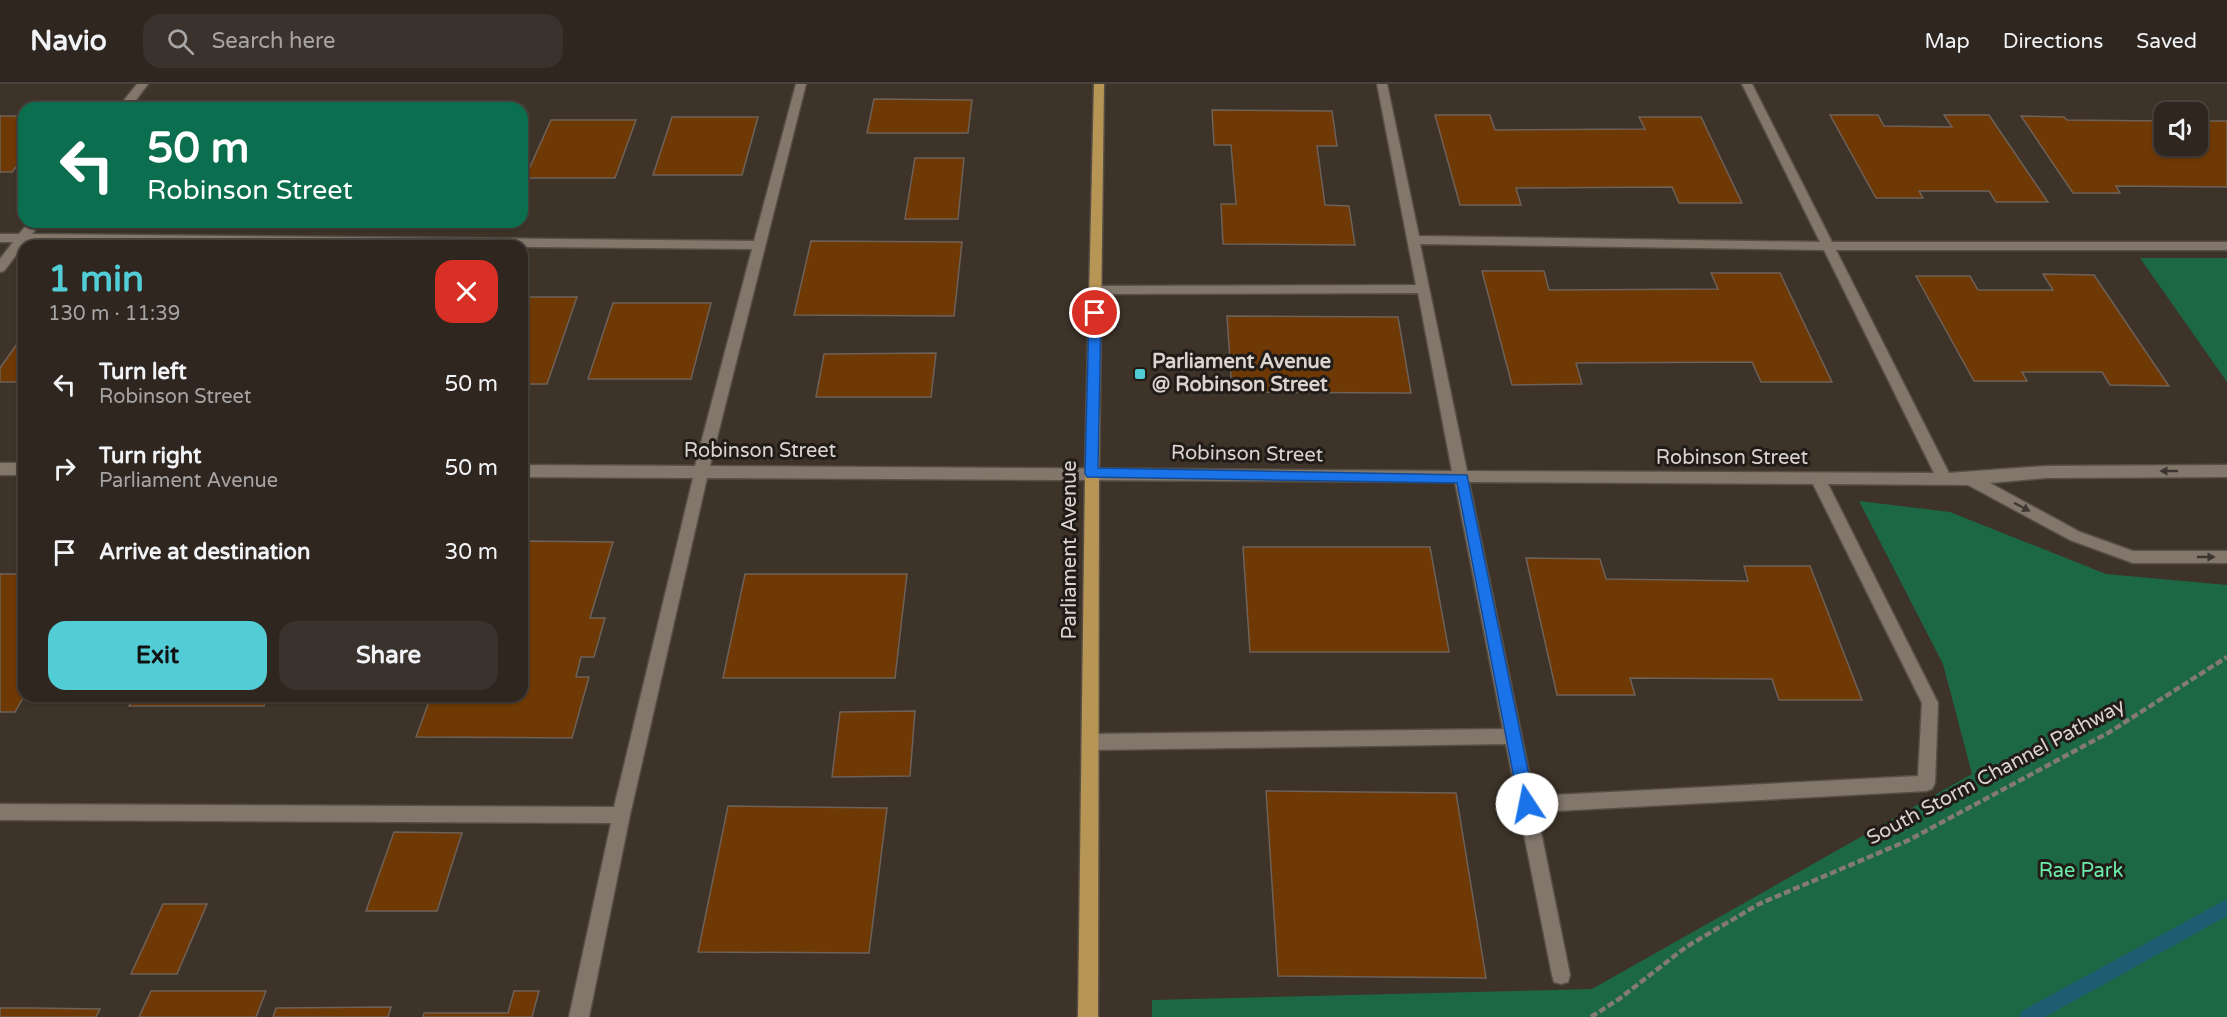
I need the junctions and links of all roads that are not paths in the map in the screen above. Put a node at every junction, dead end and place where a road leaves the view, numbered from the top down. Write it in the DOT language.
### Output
graph roads {
  1 [pos="143,84"];
  2 [pos="801,84"];
  3 [pos="1099,84"];
  4 [pos="1382,84"];
  5 [pos="1747,84"];
  6 [pos="129,102"];
  7 [pos="30,228"];
  8 [pos="0,238"];
  9 [pos="22,238"];
  10 [pos="233,240"];
  11 [pos="1414,240"];
  12 [pos="18,243"];
  13 [pos="528,243"];
  14 [pos="759,245"];
  15 [pos="1827,246"];
  16 [pos="2227,246"];
  17 [pos="0,268"];
  18 [pos="1422,289"];
  19 [pos="1095,290"];
  20 [pos="0,469"];
  21 [pos="18,469"];
  22 [pos="528,471"];
  23 [pos="2227,471"];
  24 [pos="701,472"];
  25 [pos="1092,473"];
  26 [pos="1463,478"];
  27 [pos="1944,478"];
  28 [pos="1818,479"];
  29 [pos="1970,479"];
  30 [pos="2227,557"];
  31 [pos="1514,736"];
  32 [pos="1090,742"];
  33 [pos="1527,804"];
  34 [pos="0,812"];
  35 [pos="621,815"];
  36 [pos="1561,975"];
  37 [pos="579,1017"];
  38 [pos="1088,1017"];
  1 -- 6 [label="street"];
  2 -- 14 [label="street"];
  3 -- 19 [label="main road, Parliament Avenue"];
  4 -- 11 [label="street"];
  5 -- 15 [label="street"];
  7 -- 9 [label="street"];
  8 -- 9 [label="street"];
  9 -- 10 [label="street"];
  11 -- 15 [label="street"];
  11 -- 18 [label="street"];
  12 -- 17 [label="street"];
  13 -- 14 [label="street"];
  14 -- 24 [label="street"];
  15 -- 16 [label="street"];
  15 -- 27 [label="street"];
  18 -- 19 [label="street"];
  18 -- 26 [label="street"];
  19 -- 25 [label="main road, Parliament Avenue"];
  20 -- 21 [label="street"];
  22 -- 24 [label="street, Robinson Street"];
  23 -- 29 [label="street, Robinson Street, one-way"];
  24 -- 25 [label="street, Robinson Street"];
  24 -- 35 [label="street"];
  25 -- 26 [label="street, Robinson Street"];
  25 -- 32 [label="main road, Parliament Avenue"];
  26 -- 28 [label="street, Robinson Street"];
  26 -- 31 [label="street"];
  27 -- 28 [label="street, Robinson Street"];
  27 -- 29 [label="street, Robinson Street"];
  28 -- 33 [label="street"];
  29 -- 30 [label="street, Robinson Street, one-way"];
  31 -- 32 [label="street"];
  31 -- 33 [label="street"];
  32 -- 38 [label="main road, Parliament Avenue"];
  33 -- 36 [label="street"];
  34 -- 35 [label="street"];
  35 -- 37 [label="street"];
}
